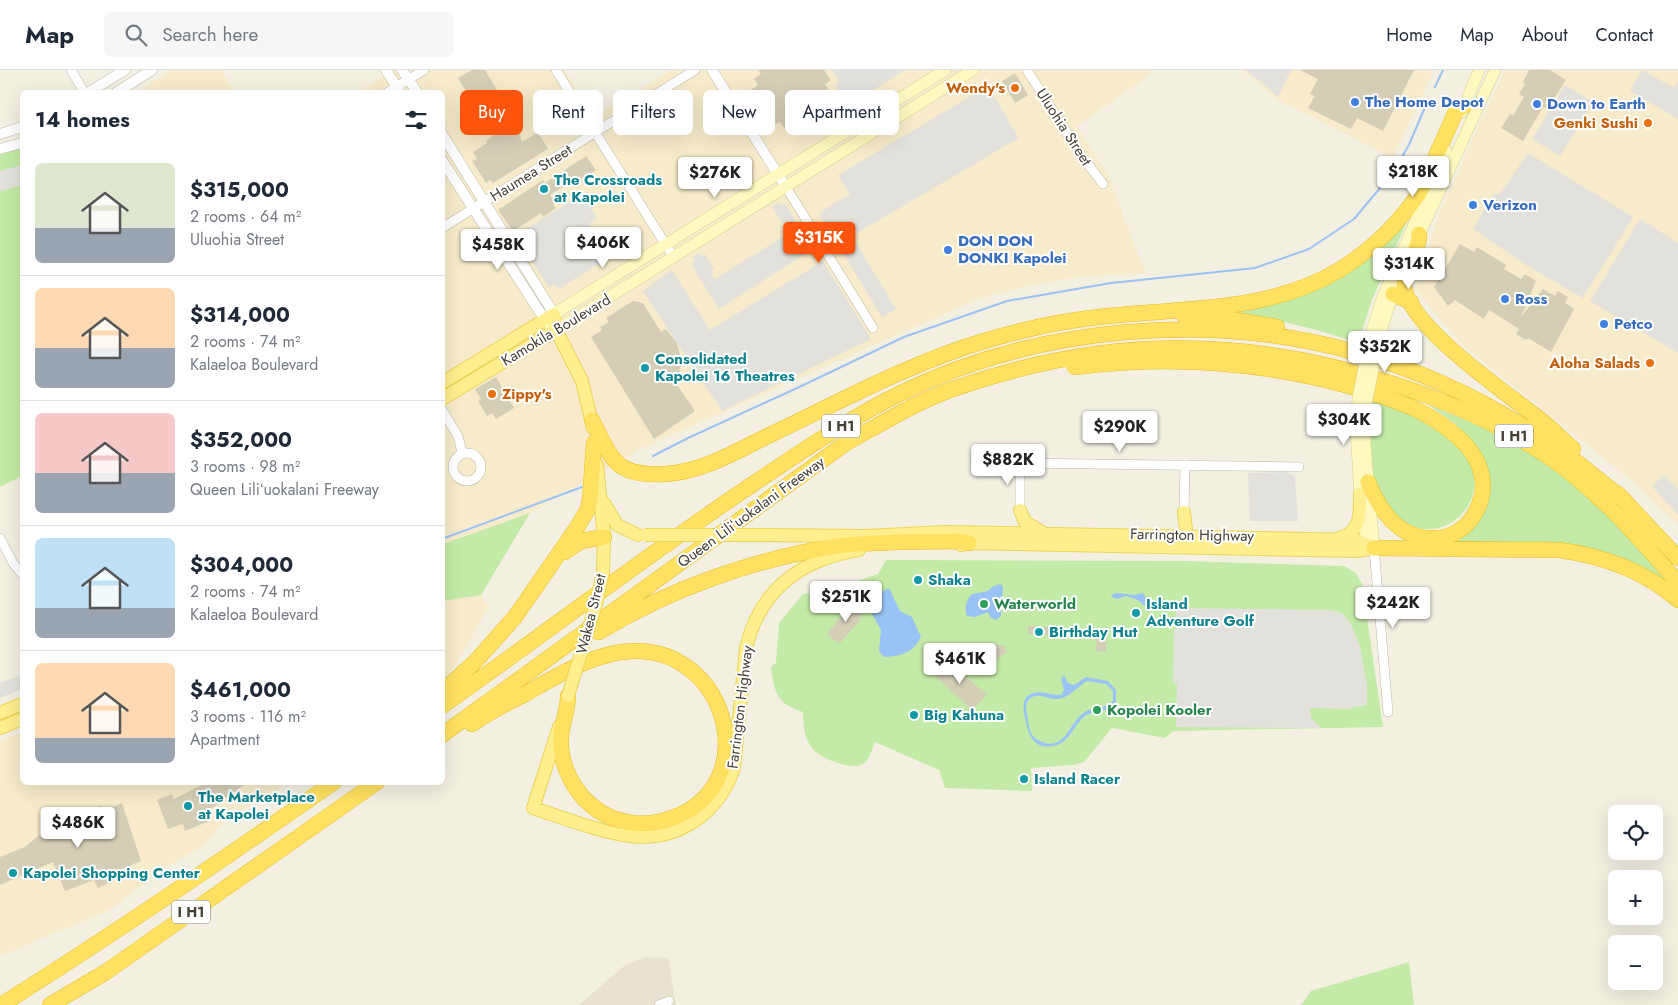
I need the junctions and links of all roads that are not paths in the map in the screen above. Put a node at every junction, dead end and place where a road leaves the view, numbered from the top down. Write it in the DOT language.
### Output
graph roads {
  1 [pos="70,70"];
  2 [pos="125,70"];
  3 [pos="152,70"];
  4 [pos="386,70"];
  5 [pos="402,70"];
  6 [pos="424,70"];
  7 [pos="556,70"];
  8 [pos="695,70"];
  9 [pos="712,70"];
  10 [pos="945,70"];
  11 [pos="974,70"];
  12 [pos="1027,70"];
  13 [pos="1479,70"];
  14 [pos="1494,70"];
  15 [pos="408,80"];
  16 [pos="83,90"];
  17 [pos="92,90"];
  18 [pos="119,90"];
  19 [pos="395,90"];
  20 [pos="396,90"];
  21 [pos="415,90"];
  22 [pos="569,90"];
  23 [pos="1464,106"];
  24 [pos="20,128"];
  25 [pos="603,128"];
  26 [pos="0,134"];
  27 [pos="591,135"];
  28 [pos="598,135"];
  29 [pos="445,139"];
  30 [pos="20,144"];
  31 [pos="0,149"];
  32 [pos="445,165"];
  33 [pos="778,174"];
  34 [pos="1103,184"];
  35 [pos="786,187"];
  36 [pos="484,202"];
  37 [pos="473,209"];
  38 [pos="445,226"];
  39 [pos="1420,234"];
  40 [pos="665,245"];
  41 [pos="674,258"];
  42 [pos="1393,294"];
  43 [pos="1411,302"];
  44 [pos="549,317"];
  45 [pos="1098,317"];
  46 [pos="873,328"];
  47 [pos="556,330"];
  48 [pos="1011,333"];
  49 [pos="1374,338"];
  50 [pos="1356,352"];
  51 [pos="992,377"];
  52 [pos="445,382"];
  53 [pos="445,397"];
  54 [pos="445,415"];
  55 [pos="592,420"];
  56 [pos="594,443"];
  57 [pos="462,453"];
  58 [pos="1185,465"];
  59 [pos="1299,467"];
  60 [pos="1364,488"];
  61 [pos="601,496"];
  62 [pos="1625,501"];
  63 [pos="1020,510"];
  64 [pos="702,518"];
  65 [pos="1185,524"];
  66 [pos="1004,533"];
  67 [pos="1044,533"];
  68 [pos="642,535"];
  69 [pos="604,537"];
  70 [pos="0,538"];
  71 [pos="1336,539"];
  72 [pos="1166,540"];
  73 [pos="969,543"];
  74 [pos="1374,548"];
  75 [pos="1678,558"];
  76 [pos="555,562"];
  77 [pos="20,571"];
  78 [pos="1678,583"];
  79 [pos="1678,600"];
  80 [pos="445,689"];
  81 [pos="568,696"];
  82 [pos="445,704"];
  83 [pos="483,704"];
  84 [pos="20,705"];
  85 [pos="1388,712"];
  86 [pos="0,713"];
  87 [pos="20,720"];
  88 [pos="0,728"];
  89 [pos="445,733"];
  90 [pos="445,743"];
  91 [pos="314,785"];
  92 [pos="330,785"];
  93 [pos="374,785"];
  94 [pos="385,785"];
  95 [pos="534,808"];
  96 [pos="277,852"];
  97 [pos="197,877"];
  98 [pos="106,972"];
  99 [pos="669,1002"];
  100 [pos="1,1005"];
  101 [pos="50,1005"];
  102 [pos="66,1005"];
  103 [pos="659,1005"];
  1 -- 16 [label="street"];
  2 -- 17 [label="street"];
  3 -- 18 [label="street"];
  4 -- 19 [label="street"];
  5 -- 15 [label="street"];
  6 -- 15 [label="street"];
  7 -- 22 [label="street"];
  8 -- 25 [label="street, Haumea Street"];
  9 -- 33 [label="street"];
  10 -- 33 [label="main road, Kamokila Boulevard"];
  11 -- 35 [label="main road, Kamokila Boulevard"];
  12 -- 34 [label="street, Uluohia Street"];
  13 -- 23 [label="main road"];
  14 -- 39 [label="main road"];
  15 -- 20 [label="street"];
  15 -- 21 [label="street"];
  23 -- 45 [label="highway"];
  23 -- 49 [label="main road"];
  24 -- 26 [label="street"];
  27 -- 36 [label="street, Haumea Street"];
  28 -- 40 [label="street"];
  29 -- 36 [label="street, Wakea Street"];
  30 -- 31 [label="street"];
  32 -- 37 [label="street, Wakea Street"];
  33 -- 35 [label="street"];
  33 -- 40 [label="main road, Kamokila Boulevard"];
  35 -- 41 [label="main road, Kamokila Boulevard"];
  35 -- 46 [label="street"];
  36 -- 37 [label="street, Haumea Street"];
  36 -- 44 [label="street, Wakea Street"];
  37 -- 38 [label="street, Haumea Street"];
  37 -- 44 [label="street, Wakea Street"];
  39 -- 42 [label="main road"];
  39 -- 43 [label="highway"];
  40 -- 41 [label="street"];
  40 -- 44 [label="main road, Kamokila Boulevard"];
  41 -- 47 [label="main road, Kamokila Boulevard"];
  42 -- 43 [label="highway"];
  42 -- 49 [label="main road"];
  43 -- 62 [label="highway"];
  44 -- 47 [label="main road, Wakea Street"];
  44 -- 52 [label="main road, Kamokila Boulevard"];
  45 -- 48 [label="highway"];
  45 -- 50 [label="highway"];
  47 -- 53 [label="main road, Kamokila Boulevard"];
  47 -- 55 [label="main road, Wakea Street"];
  48 -- 55 [label="highway"];
  48 -- 64 [label="highway"];
  49 -- 60 [label="main road, bridge"];
  50 -- 62 [label="highway, Queen Liliʻuokalani Freeway / I H1"];
  50 -- 64 [label="highway, Queen Liliʻuokalani Freeway / I H1"];
  51 -- 60 [label="highway"];
  51 -- 78 [label="highway, Queen Liliʻuokalani Freeway / I H1"];
  51 -- 83 [label="highway, Queen Liliʻuokalani Freeway / I H1"];
  54 -- 57 [label="street"];
  55 -- 56 [label="main road, Wakea Street"];
  56 -- 61 [label="main road, Wakea Street"];
  56 -- 76 [label="highway"];
  58 -- 59 [label="street"];
  58 -- 63 [label="street"];
  58 -- 65 [label="street"];
  60 -- 71 [label="main road"];
  60 -- 74 [label="main road"];
  61 -- 68 [label="main road"];
  61 -- 69 [label="main road, Wakea Street"];
  62 -- 75 [label="highway"];
  63 -- 66 [label="main road"];
  63 -- 67 [label="main road"];
  64 -- 82 [label="highway, Queen Liliʻuokalani Freeway / I H1"];
  65 -- 71 [label="main road, Farrington Highway"];
  65 -- 72 [label="main road"];
  65 -- 72 [label="main road"];
  66 -- 67 [label="main road, Farrington Highway"];
  66 -- 68 [label="main road, Farrington Highway, bridge"];
  67 -- 72 [label="main road, Farrington Highway"];
  68 -- 69 [label="main road, Farrington Highway"];
  69 -- 76 [label="highway"];
  69 -- 81 [label="main road, Wakea Street, bridge"];
  70 -- 77 [label="street"];
  71 -- 74 [label="main road, Farrington Highway"];
  72 -- 73 [label="main road, Farrington Highway"];
  72 -- 74 [label="main road, Farrington Highway"];
  73 -- 83 [label="highway"];
  73 -- 95 [label="main road, Farrington Highway"];
  74 -- 79 [label="highway"];
  74 -- 85 [label="street"];
  76 -- 80 [label="highway"];
  81 -- 90 [label="highway"];
  81 -- 95 [label="main road, Wakea Street"];
  83 -- 89 [label="highway, Queen Liliʻuokalani Freeway / I H1"];
  84 -- 86 [label="main road"];
  87 -- 88 [label="main road"];
  91 -- 97 [label="highway"];
  92 -- 97 [label="highway, I H1"];
  93 -- 96 [label="highway, I H1"];
  94 -- 96 [label="highway"];
  96 -- 98 [label="highway, I H1"];
  97 -- 100 [label="highway, I H1"];
  98 -- 101 [label="highway, I H1"];
  98 -- 102 [label="highway"];
  99 -- 103 [label="street"];
}
